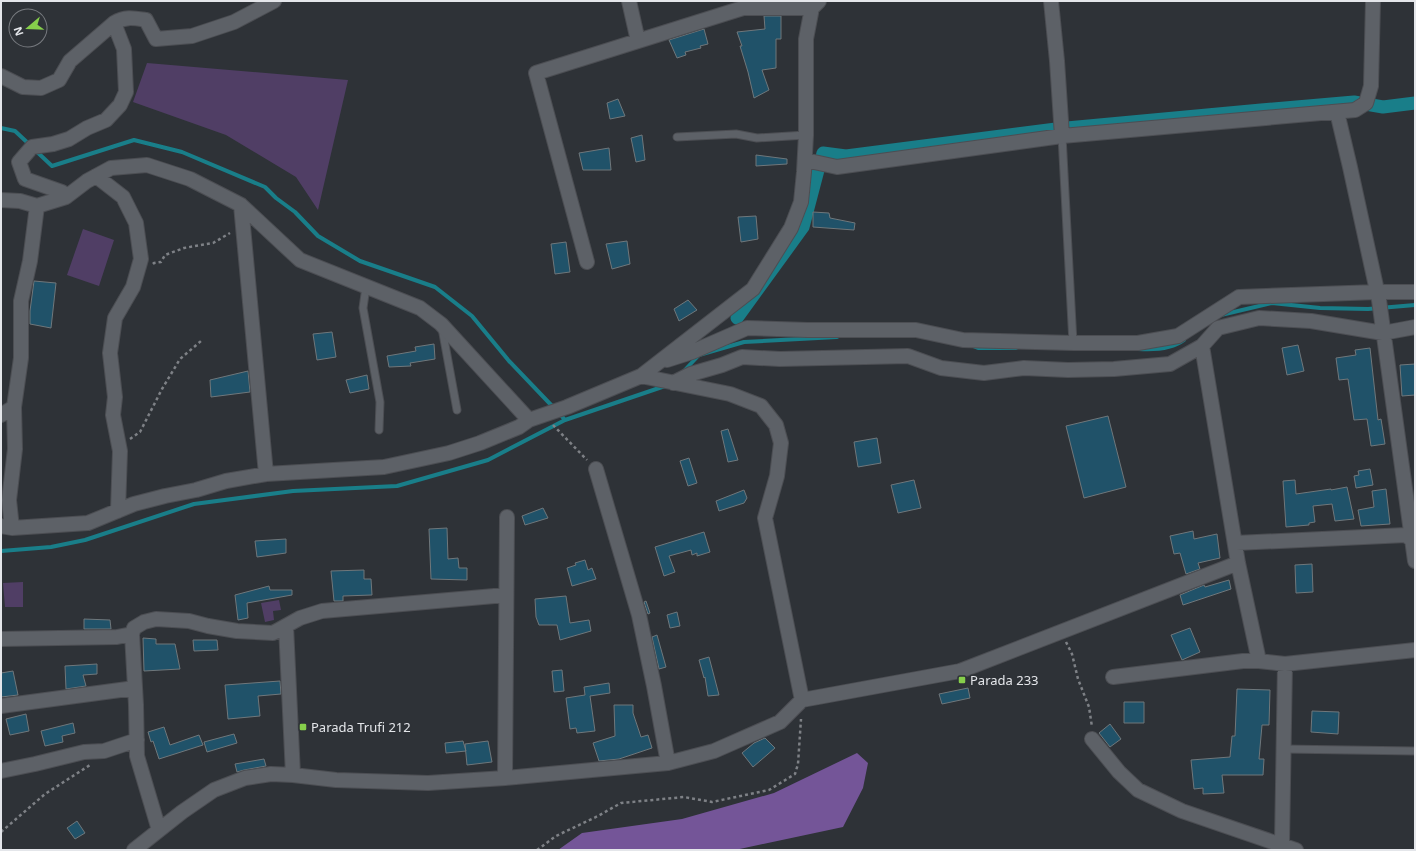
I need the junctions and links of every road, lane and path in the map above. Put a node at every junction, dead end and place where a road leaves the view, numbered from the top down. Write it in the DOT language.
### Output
graph roads {
  1 [pos="274,1"];
  2 [pos="629,1"];
  3 [pos="1051,1"];
  4 [pos="1373,1"];
  5 [pos="816,4"];
  6 [pos="114,23"];
  7 [pos="638,41"];
  8 [pos="1,76"];
  9 [pos="1337,112"];
  10 [pos="806,135"];
  11 [pos="1062,136"];
  12 [pos="678,137"];
  13 [pos="805,160"];
  14 [pos="96,176"];
  15 [pos="66,197"];
  16 [pos="1,200"];
  17 [pos="36,206"];
  18 [pos="242,209"];
  19 [pos="587,262"];
  20 [pos="137,274"];
  21 [pos="366,286"];
  22 [pos="1415,292"];
  23 [pos="1378,296"];
  24 [pos="442,324"];
  25 [pos="1415,327"];
  26 [pos="1383,333"];
  27 [pos="201,341"];
  28 [pos="1073,343"];
  29 [pos="1202,346"];
  30 [pos="656,364"];
  31 [pos="641,376"];
  32 [pos="673,383"];
  33 [pos="14,407"];
  34 [pos="457,410"];
  35 [pos="548,414"];
  36 [pos="1,415"];
  37 [pos="529,420"];
  38 [pos="379,430"];
  39 [pos="119,448"];
  40 [pos="596,469"];
  41 [pos="266,474"];
  42 [pos="118,511"];
  43 [pos="507,517"];
  44 [pos="7,527"];
  45 [pos="1414,540"];
  46 [pos="1236,544"];
  47 [pos="1415,561"];
  48 [pos="1238,563"];
  49 [pos="506,595"];
  50 [pos="286,626"];
  51 [pos="1061,632"];
  52 [pos="132,634"];
  53 [pos="1,639"];
  54 [pos="1415,650"];
  55 [pos="1259,661"];
  56 [pos="1285,664"];
  57 [pos="1113,677"];
  58 [pos="135,688"];
  59 [pos="802,700"];
  60 [pos="1,706"];
  61 [pos="1092,739"];
  62 [pos="137,740"];
  63 [pos="1283,749"];
  64 [pos="1415,751"];
  65 [pos="668,763"];
  66 [pos="91,764"];
  67 [pos="1,771"];
  68 [pos="293,775"];
  69 [pos="505,778"];
  70 [pos="159,830"];
  71 [pos="1,832"];
  72 [pos="1282,844"];
  73 [pos="134,850"];
  74 [pos="537,850"];
  75 [pos="1296,850"];
  1 -- 6 [label="street"];
  2 -- 7 [label="street"];
  3 -- 11 [label="street"];
  4 -- 9 [label="street"];
  5 -- 7 [label="street"];
  5 -- 10 [label="street"];
  6 -- 8 [label="street"];
  6 -- 15 [label="street"];
  7 -- 19 [label="street"];
  9 -- 11 [label="street"];
  9 -- 23 [label="street"];
  10 -- 12 [label="lane"];
  10 -- 13 [label="street"];
  11 -- 13 [label="street"];
  11 -- 28 [label="lane"];
  13 -- 30 [label="street"];
  14 -- 15 [label="street"];
  14 -- 18 [label="street"];
  14 -- 20 [label="street"];
  15 -- 17 [label="street"];
  16 -- 17 [label="street"];
  17 -- 33 [label="street"];
  18 -- 20 [label="path"];
  18 -- 21 [label="street"];
  18 -- 41 [label="street"];
  20 -- 39 [label="street"];
  21 -- 24 [label="street"];
  21 -- 38 [label="lane"];
  22 -- 23 [label="street"];
  23 -- 26 [label="street"];
  23 -- 28 [label="street"];
  24 -- 34 [label="lane"];
  24 -- 37 [label="street"];
  25 -- 26 [label="street"];
  26 -- 29 [label="street"];
  26 -- 45 [label="street"];
  27 -- 39 [label="path"];
  28 -- 30 [label="street"];
  29 -- 32 [label="street"];
  29 -- 46 [label="street"];
  30 -- 31 [label="street"];
  31 -- 32 [label="street"];
  31 -- 35 [label="street"];
  32 -- 59 [label="street"];
  33 -- 36 [label="street"];
  33 -- 44 [label="street"];
  35 -- 37 [label="street"];
  35 -- 40 [label="path"];
  37 -- 41 [label="street"];
  39 -- 42 [label="street"];
  40 -- 65 [label="street"];
  41 -- 42 [label="street"];
  42 -- 44 [label="street"];
  43 -- 49 [label="street"];
  45 -- 46 [label="street"];
  45 -- 47 [label="street"];
  46 -- 48 [label="street"];
  48 -- 51 [label="street"];
  48 -- 55 [label="street"];
  49 -- 50 [label="street"];
  49 -- 69 [label="street"];
  50 -- 52 [label="street"];
  50 -- 68 [label="street"];
  51 -- 59 [label="street"];
  51 -- 61 [label="path"];
  52 -- 53 [label="street"];
  52 -- 58 [label="street"];
  54 -- 56 [label="street"];
  55 -- 56 [label="street"];
  55 -- 57 [label="street"];
  56 -- 63 [label="street"];
  58 -- 60 [label="street"];
  58 -- 62 [label="street"];
  59 -- 65 [label="street"];
  59 -- 74 [label="path"];
  61 -- 72 [label="street"];
  62 -- 67 [label="street"];
  62 -- 70 [label="street"];
  63 -- 64 [label="lane"];
  63 -- 72 [label="street"];
  65 -- 69 [label="street"];
  66 -- 71 [label="path"];
  68 -- 69 [label="street"];
  68 -- 70 [label="street"];
  70 -- 73 [label="street"];
  72 -- 75 [label="street"];
}
